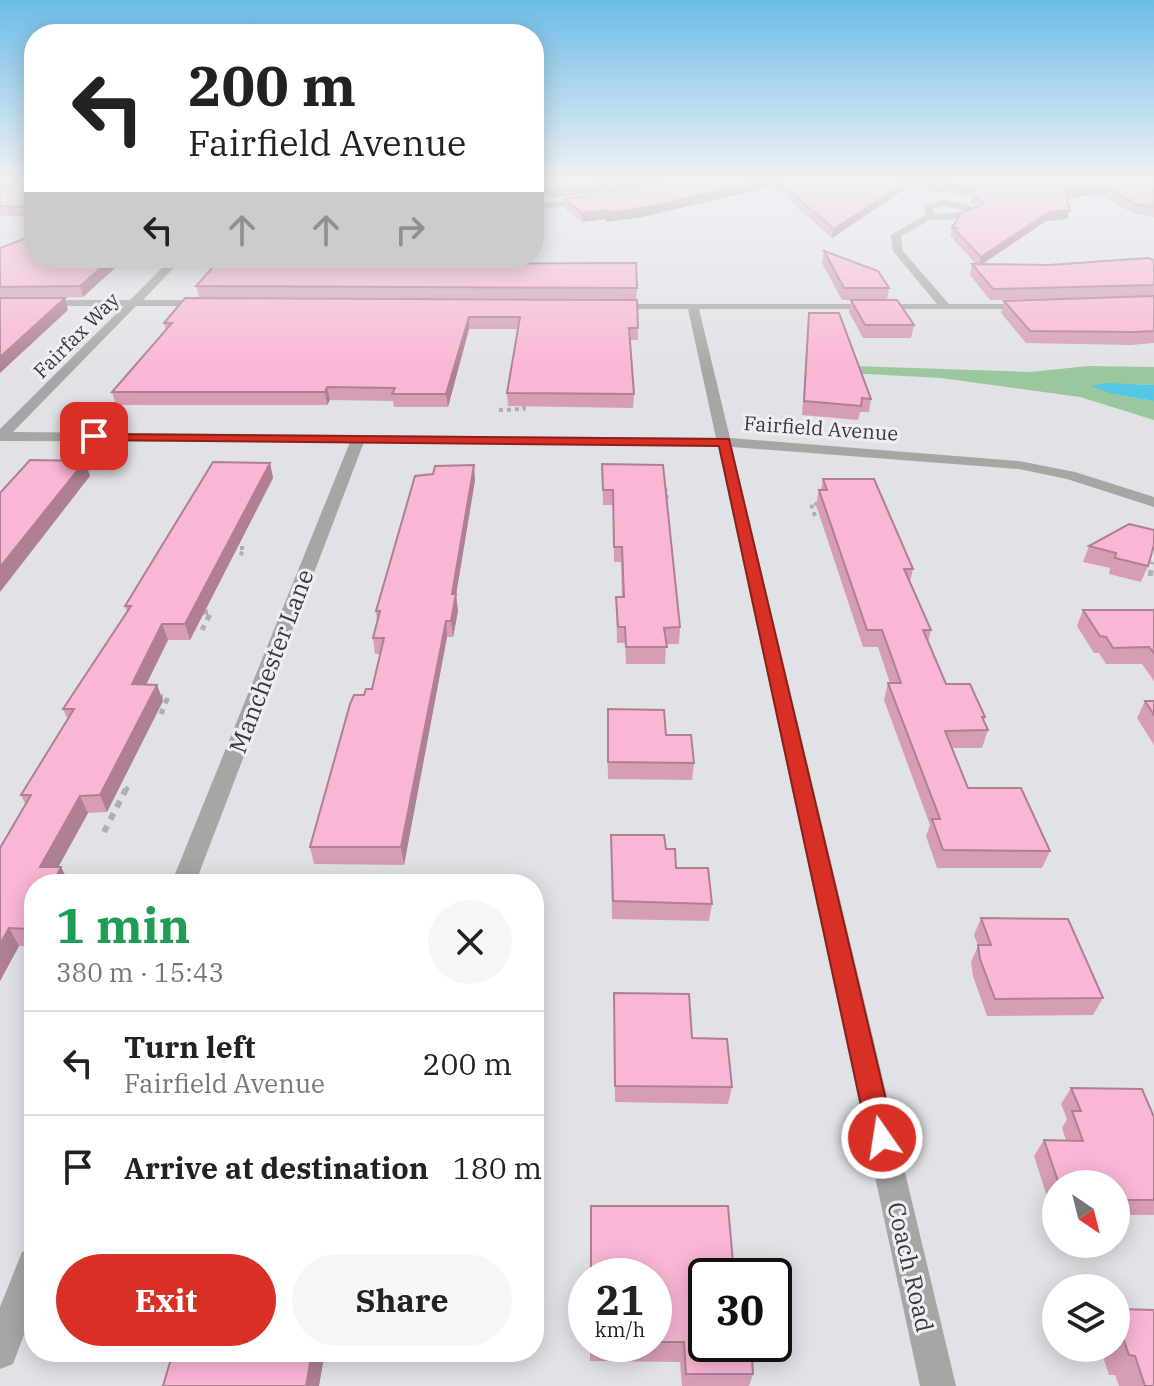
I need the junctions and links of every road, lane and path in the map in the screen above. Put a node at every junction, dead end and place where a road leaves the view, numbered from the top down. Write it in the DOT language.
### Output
graph roads {
  1 [pos="897,244"];
  2 [pos="168,268"];
  3 [pos="0,303"];
  4 [pos="134,303"];
  5 [pos="222,303"];
  6 [pos="590,306"];
  7 [pos="693,306"];
  8 [pos="945,306"];
  9 [pos="1046,307"];
  10 [pos="524,405"];
  11 [pos="499,410"];
  12 [pos="0,436"];
  13 [pos="359,437"];
  14 [pos="724,442"];
  15 [pos="663,490"];
  16 [pos="1154,502"];
  17 [pos="667,503"];
  18 [pos="824,504"];
  19 [pos="815,516"];
  20 [pos="219,548"];
  21 [pos="239,559"];
  22 [pos="1147,560"];
  23 [pos="1150,576"];
  24 [pos="202,612"];
  25 [pos="202,630"];
  26 [pos="154,697"];
  27 [pos="161,714"];
  28 [pos="119,789"];
  29 [pos="104,832"];
  30 [pos="187,874"];
  31 [pos="24,1290"];
  32 [pos="0,1351"];
  33 [pos="938,1386"];
  1 -- 8 [label="street"];
  2 -- 4 [label="street, Fairfax Way"];
  3 -- 4 [label="street"];
  4 -- 5 [label="street"];
  4 -- 12 [label="street, Fairfax Way"];
  6 -- 7 [label="street"];
  7 -- 8 [label="street"];
  7 -- 14 [label="street, Coach Road"];
  8 -- 9 [label="street"];
  10 -- 11 [label="path"];
  12 -- 13 [label="street, Fairfield Avenue"];
  13 -- 14 [label="street, Fairfield Avenue"];
  13 -- 30 [label="street, Manchester Lane"];
  14 -- 16 [label="street, Fairfield Avenue"];
  14 -- 33 [label="street, Coach Road"];
  15 -- 17 [label="path"];
  18 -- 19 [label="path"];
  20 -- 21 [label="path"];
  22 -- 23 [label="path"];
  24 -- 25 [label="path"];
  26 -- 27 [label="path"];
  28 -- 29 [label="path"];
  31 -- 32 [label="street"];
}
